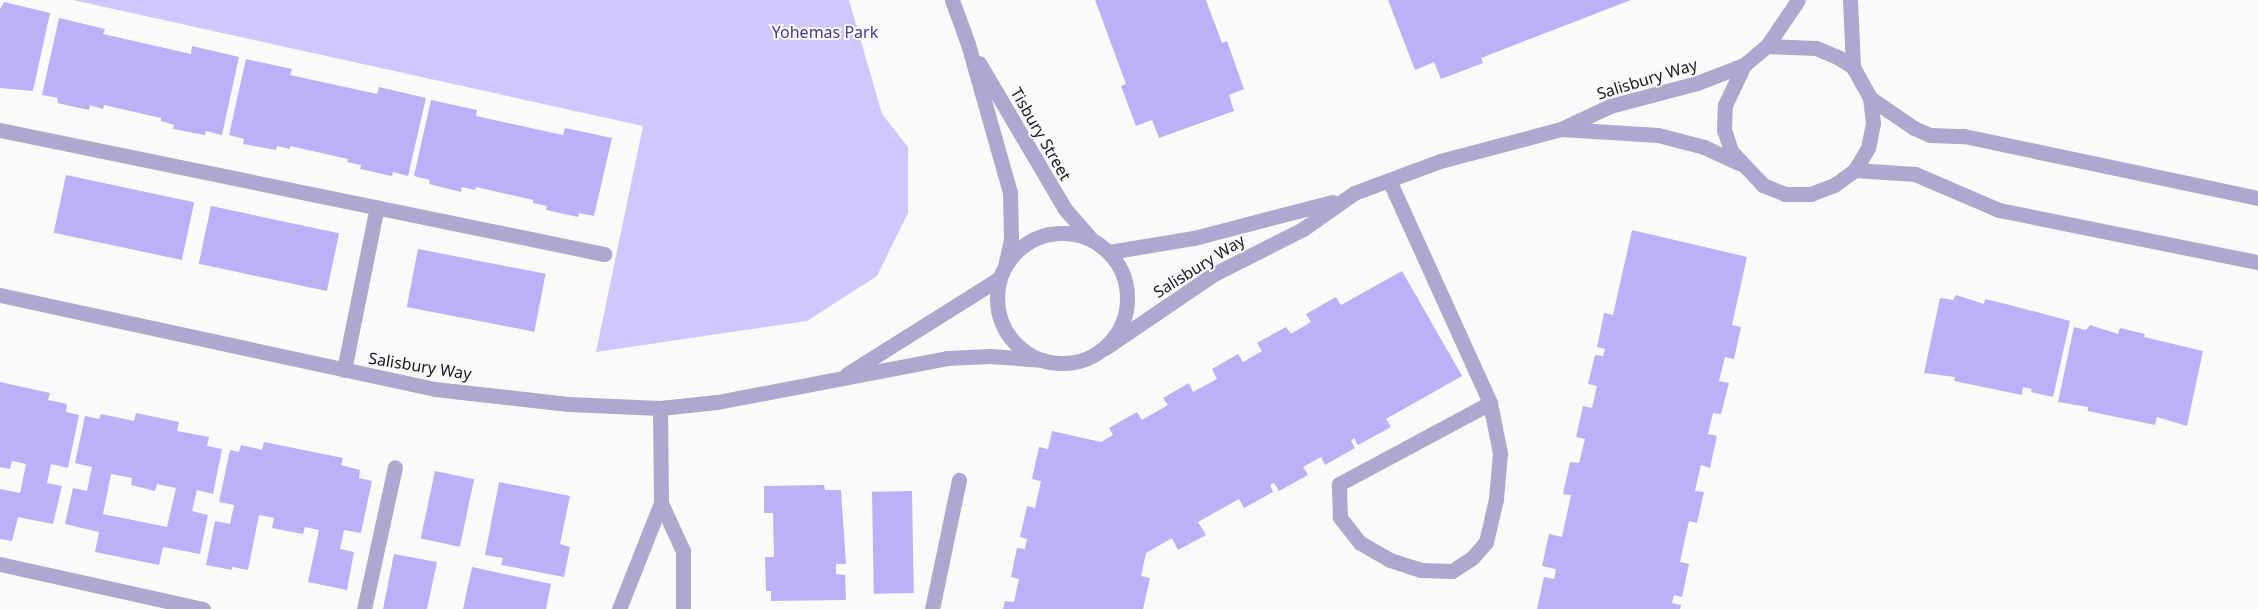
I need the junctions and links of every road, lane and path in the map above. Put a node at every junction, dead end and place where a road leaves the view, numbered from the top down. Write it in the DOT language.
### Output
graph roads {
  1 [pos="952,0"];
  2 [pos="1798,0"];
  3 [pos="1850,0"];
  4 [pos="968,44"];
  5 [pos="1767,46"];
  6 [pos="1744,64"];
  7 [pos="1853,67"];
  8 [pos="1870,98"];
  9 [pos="1561,129"];
  10 [pos="0,130"];
  11 [pos="1739,163"];
  12 [pos="1855,170"];
  13 [pos="1389,180"];
  14 [pos="2258,198"];
  15 [pos="1338,201"];
  16 [pos="377,207"];
  17 [pos="1090,238"];
  18 [pos="1109,252"];
  19 [pos="604,254"];
  20 [pos="1006,262"];
  21 [pos="2258,262"];
  22 [pos="997,280"];
  23 [pos="0,295"];
  24 [pos="1105,348"];
  25 [pos="1043,360"];
  26 [pos="344,370"];
  27 [pos="840,378"];
  28 [pos="1490,403"];
  29 [pos="660,408"];
  30 [pos="395,466"];
  31 [pos="959,480"];
  32 [pos="661,503"];
  33 [pos="0,564"];
  34 [pos="203,609"];
  35 [pos="364,609"];
  36 [pos="619,609"];
  37 [pos="683,609"];
  38 [pos="932,609"];
  1 -- 4 [label="street, Tisbury Street"];
  2 -- 5 [label="street"];
  3 -- 7 [label="street"];
  4 -- 17 [label="street, Tisbury Street"];
  4 -- 20 [label="street, Tisbury Street"];
  5 -- 6 [label="street"];
  5 -- 7 [label="street"];
  6 -- 9 [label="street, Salisbury Way"];
  6 -- 11 [label="street"];
  7 -- 8 [label="street"];
  8 -- 12 [label="street"];
  8 -- 14 [label="street"];
  9 -- 11 [label="street, Salisbury Way"];
  9 -- 13 [label="street, Salisbury Way"];
  10 -- 16 [label="street"];
  11 -- 12 [label="street"];
  12 -- 21 [label="street"];
  13 -- 15 [label="street, Salisbury Way"];
  13 -- 28 [label="street"];
  15 -- 18 [label="street, Salisbury Way"];
  15 -- 24 [label="street, Salisbury Way"];
  16 -- 19 [label="street"];
  16 -- 26 [label="street"];
  17 -- 18 [label="street"];
  17 -- 20 [label="street"];
  18 -- 24 [label="street"];
  20 -- 22 [label="street"];
  22 -- 25 [label="street"];
  22 -- 27 [label="street, Salisbury Way"];
  23 -- 26 [label="street, Salisbury Way"];
  24 -- 25 [label="street"];
  25 -- 27 [label="street, Salisbury Way"];
  26 -- 29 [label="street, Salisbury Way"];
  27 -- 29 [label="street, Salisbury Way"];
  28 -- 28 [label="street"];
  29 -- 32 [label="street"];
  30 -- 35 [label="street"];
  31 -- 38 [label="street"];
  32 -- 36 [label="street"];
  32 -- 37 [label="street"];
  33 -- 34 [label="street"];
}
